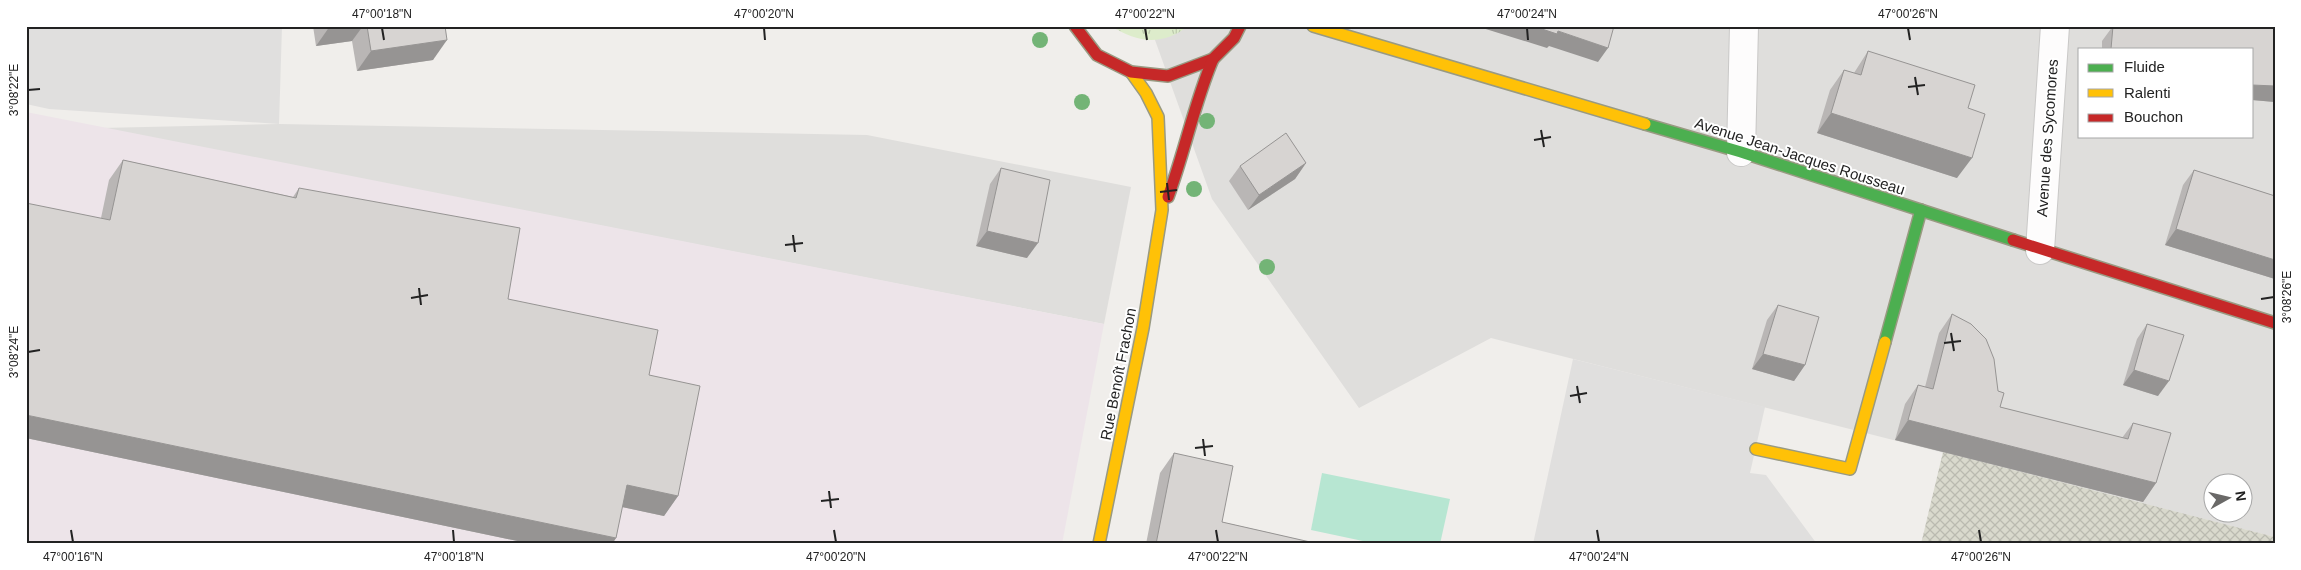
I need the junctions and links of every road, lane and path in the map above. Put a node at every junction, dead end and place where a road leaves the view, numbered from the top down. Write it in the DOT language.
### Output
graph roads {
  1 [pos="1075,26"];
  2 [pos="1240,26"];
  3 [pos="1313,26"];
  4 [pos="1744,26"];
  5 [pos="2055,26"];
  6 [pos="1213,59"];
  7 [pos="1131,72"];
  8 [pos="1741,152"];
  9 [pos="1162,210"];
  10 [pos="1922,210"];
  11 [pos="2040,250"];
  12 [pos="2275,323"];
  13 [pos="1756,449"];
  14 [pos="1099,544"];
  1 -- 7 [label="street"];
  2 -- 6 [label="street"];
  3 -- 8 [label="street, Avenue Jean-Jacques Rousseau"];
  4 -- 8 [label="street"];
  5 -- 11 [label="street, Avenue des Sycomores"];
  6 -- 7 [label="street"];
  6 -- 9 [label="street"];
  7 -- 9 [label="street"];
  8 -- 10 [label="street, Avenue Jean-Jacques Rousseau"];
  9 -- 14 [label="street, Rue Benoît Frachon"];
  10 -- 11 [label="street, Avenue Jean-Jacques Rousseau"];
  10 -- 13 [label="street"];
  11 -- 12 [label="street, Avenue Jean-Jacques Rousseau"];
}
